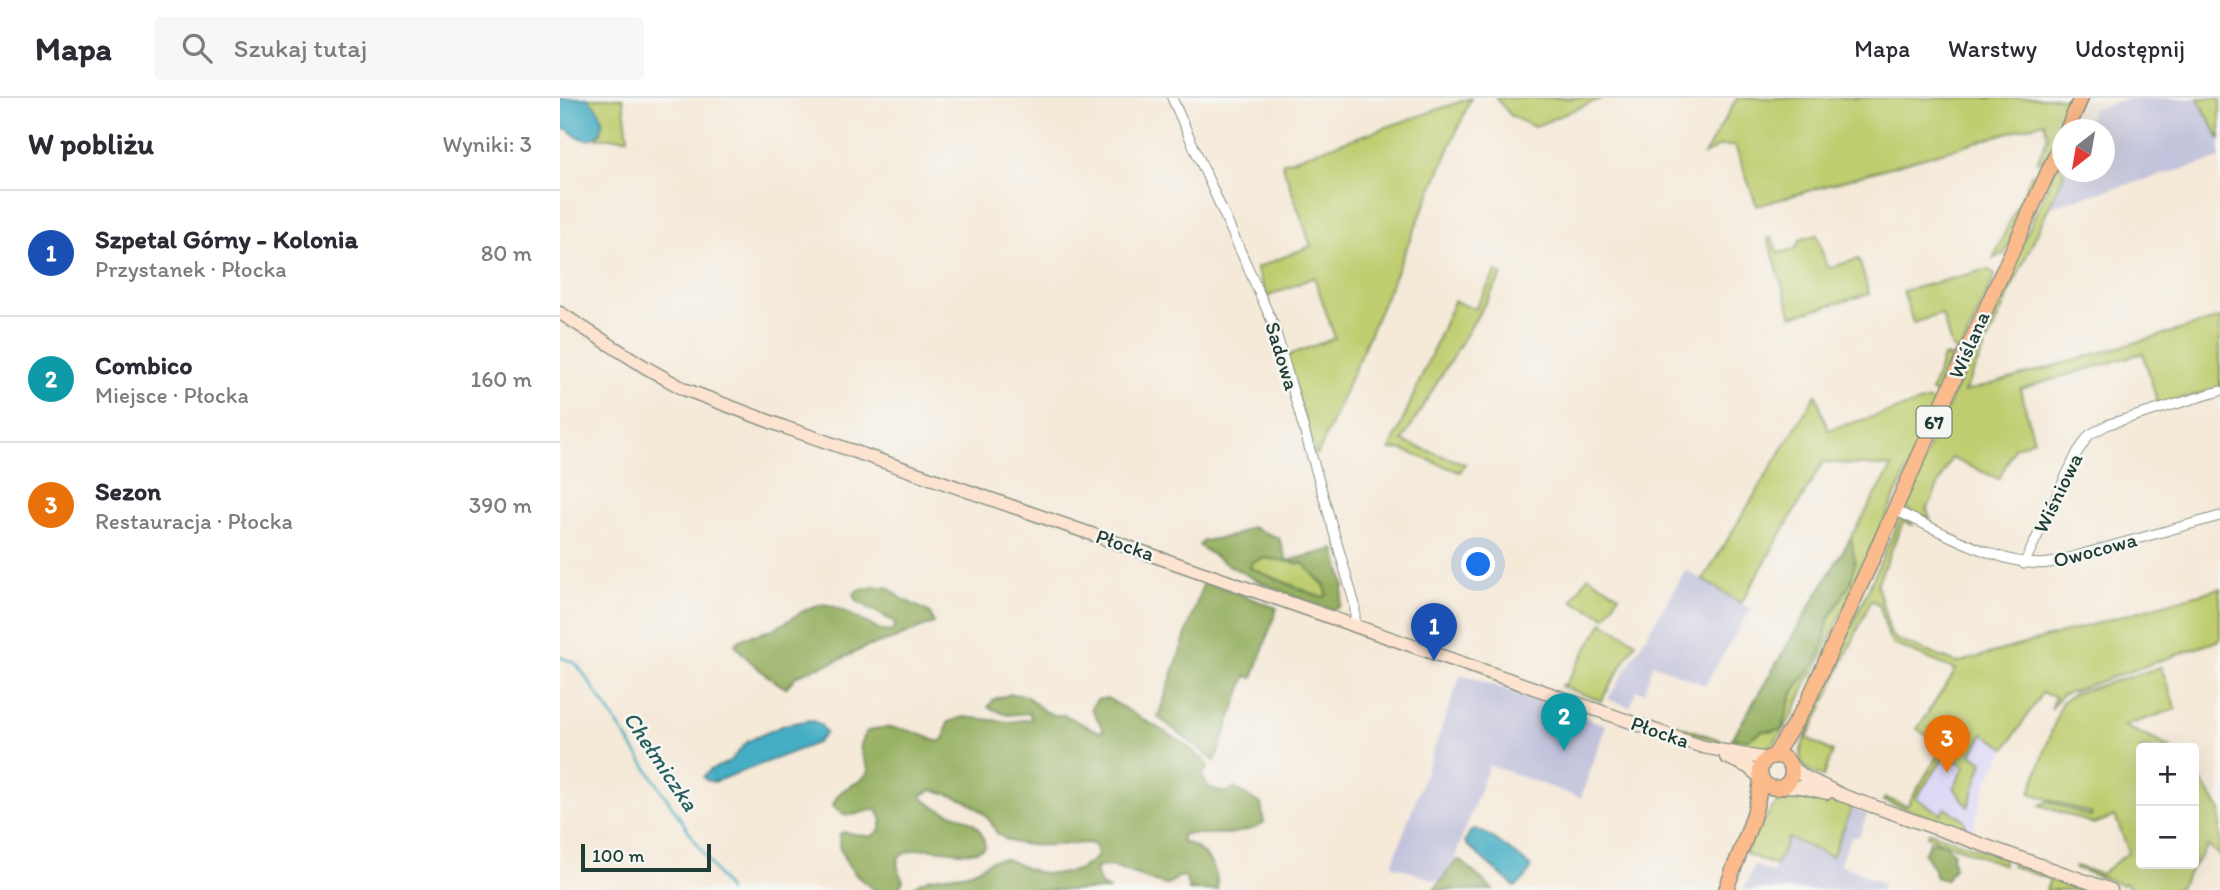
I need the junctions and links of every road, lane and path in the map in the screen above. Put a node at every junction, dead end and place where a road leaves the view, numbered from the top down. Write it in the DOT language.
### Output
graph roads {
  1 [pos="1171,98"];
  2 [pos="2081,98"];
  3 [pos="2072,119"];
  4 [pos="2052,163"];
  5 [pos="560,313"];
  6 [pos="2220,391"];
  7 [pos="1894,510"];
  8 [pos="2220,516"];
  9 [pos="2024,564"];
  10 [pos="1355,626"];
  11 [pos="1806,705"];
  12 [pos="1703,747"];
  13 [pos="1770,758"];
  14 [pos="1791,767"];
  15 [pos="1761,778"];
  16 [pos="1781,787"];
  17 [pos="1844,796"];
  18 [pos="1748,833"];
  19 [pos="1726,890"];
  20 [pos="2111,890"];
  1 -- 10 [label="street, Sadowa"];
  2 -- 3 [label="main road"];
  4 -- 7 [label="main road, Wiślana / 67"];
  5 -- 10 [label="main road, Płocka"];
  6 -- 9 [label="street, Wiśniowa"];
  7 -- 9 [label="street, Owocowa"];
  7 -- 11 [label="main road, Wiślana / 67"];
  8 -- 9 [label="street, Owocowa"];
  10 -- 12 [label="main road, Płocka"];
  11 -- 13 [label="main road, Wiślana / 67"];
  11 -- 14 [label="main road, Wiślana / 67"];
  12 -- 13 [label="main road, Płocka"];
  12 -- 15 [label="main road, Płocka"];
  13 -- 14 [label="main road"];
  13 -- 15 [label="main road, 67"];
  14 -- 16 [label="main road, 67"];
  14 -- 17 [label="main road"];
  15 -- 16 [label="main road"];
  15 -- 18 [label="main road, 67"];
  16 -- 17 [label="main road"];
  16 -- 18 [label="main road, 67"];
  17 -- 20 [label="main road"];
  18 -- 19 [label="main road, 67"];
}
